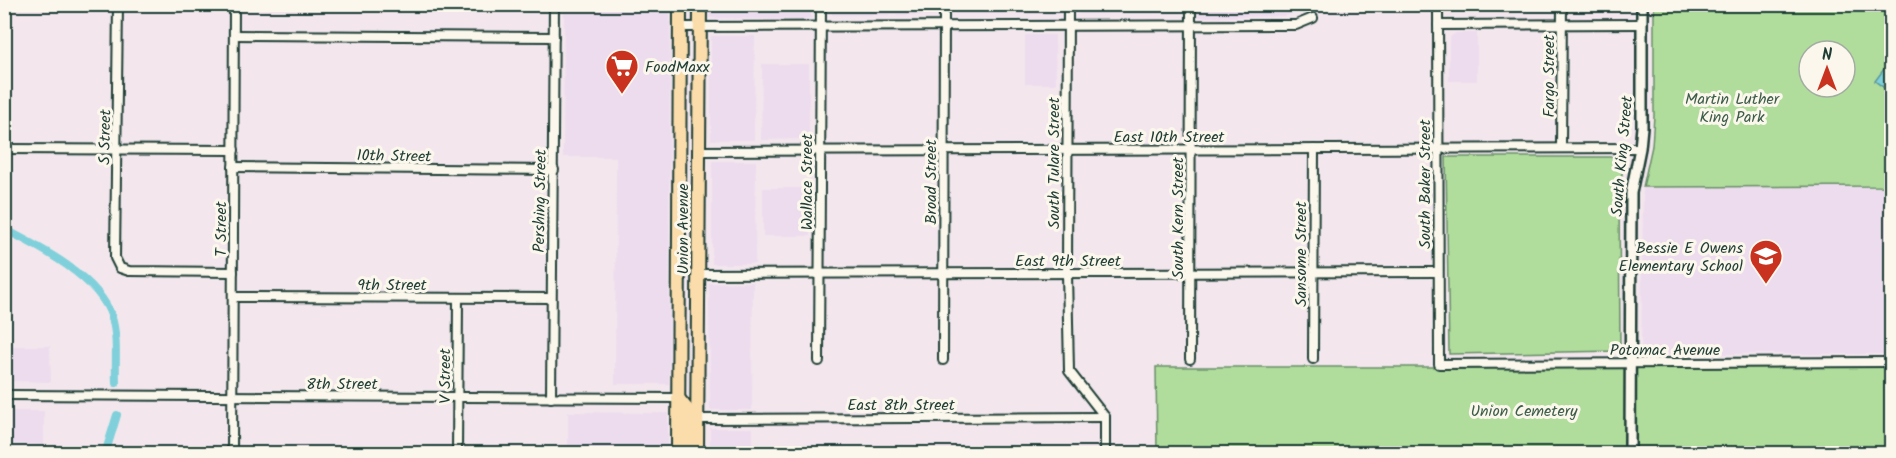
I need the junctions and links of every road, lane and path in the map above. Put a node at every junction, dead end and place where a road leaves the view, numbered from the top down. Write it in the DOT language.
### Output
graph roads {
  1 [pos="118,4"];
  2 [pos="234,4"];
  3 [pos="554,4"];
  4 [pos="680,4"];
  5 [pos="700,4"];
  6 [pos="821,4"];
  7 [pos="944,4"];
  8 [pos="1068,4"];
  9 [pos="1191,4"];
  10 [pos="1438,4"];
  11 [pos="1562,4"];
  12 [pos="1642,4"];
  13 [pos="1313,18"];
  14 [pos="1561,24"];
  15 [pos="1642,24"];
  16 [pos="1191,25"];
  17 [pos="1437,25"];
  18 [pos="944,26"];
  19 [pos="1067,26"];
  20 [pos="680,27"];
  21 [pos="699,27"];
  22 [pos="820,27"];
  23 [pos="234,35"];
  24 [pos="554,37"];
  25 [pos="1561,148"];
  26 [pos="1640,148"];
  27 [pos="4,149"];
  28 [pos="117,149"];
  29 [pos="1314,149"];
  30 [pos="1437,149"];
  31 [pos="234,150"];
  32 [pos="944,150"];
  33 [pos="1067,150"];
  34 [pos="1191,150"];
  35 [pos="699,151"];
  36 [pos="820,151"];
  37 [pos="233,167"];
  38 [pos="554,170"];
  39 [pos="233,272"];
  40 [pos="1314,272"];
  41 [pos="1438,272"];
  42 [pos="1067,273"];
  43 [pos="1190,273"];
  44 [pos="698,274"];
  45 [pos="820,274"];
  46 [pos="943,274"];
  47 [pos="233,297"];
  48 [pos="458,298"];
  49 [pos="551,298"];
  50 [pos="1190,359"];
  51 [pos="1313,359"];
  52 [pos="943,360"];
  53 [pos="819,361"];
  54 [pos="1892,362"];
  55 [pos="1630,363"];
  56 [pos="1439,364"];
  57 [pos="4,395"];
  58 [pos="233,396"];
  59 [pos="457,397"];
  60 [pos="551,398"];
  61 [pos="678,398"];
  62 [pos="1105,417"];
  63 [pos="697,419"];
  64 [pos="232,453"];
  65 [pos="457,453"];
  66 [pos="678,453"];
  67 [pos="688,453"];
  68 [pos="697,453"];
  69 [pos="1105,453"];
  70 [pos="1630,453"];
  1 -- 28 [label="street, S Street"];
  2 -- 23 [label="street, T Street"];
  3 -- 24 [label="street, Pershing Street"];
  4 -- 20 [label="highway, Union Avenue"];
  5 -- 21 [label="highway, Union Avenue"];
  6 -- 22 [label="street, Wallace Street"];
  7 -- 18 [label="street, Broad Street"];
  8 -- 19 [label="street, South Tulare Street"];
  9 -- 16 [label="street, South Kern Street"];
  10 -- 17 [label="street, South Baker Street"];
  11 -- 14 [label="street, Fargo Street"];
  12 -- 15 [label="street, South King Street"];
  13 -- 16 [label="street"];
  14 -- 15 [label="street"];
  14 -- 17 [label="street"];
  14 -- 25 [label="street, Fargo Street"];
  15 -- 26 [label="street, South King Street"];
  16 -- 19 [label="street"];
  16 -- 34 [label="street, South Kern Street"];
  17 -- 30 [label="street, South Baker Street"];
  18 -- 19 [label="street"];
  18 -- 22 [label="street"];
  18 -- 32 [label="street, Broad Street"];
  19 -- 33 [label="street, South Tulare Street"];
  20 -- 21 [label="street"];
  20 -- 61 [label="highway, Union Avenue"];
  21 -- 22 [label="street"];
  21 -- 35 [label="highway, Union Avenue"];
  22 -- 36 [label="street, Wallace Street"];
  23 -- 24 [label="street"];
  23 -- 31 [label="street, T Street"];
  24 -- 38 [label="street, Pershing Street"];
  25 -- 26 [label="street, East 10th Street"];
  25 -- 30 [label="street, East 10th Street"];
  26 -- 55 [label="street, South King Street"];
  27 -- 28 [label="street"];
  28 -- 31 [label="street"];
  28 -- 39 [label="street, S Street"];
  29 -- 30 [label="street, East 10th Street"];
  29 -- 34 [label="street, East 10th Street"];
  29 -- 40 [label="street, Sansome Street"];
  30 -- 41 [label="street, South Baker Street"];
  31 -- 37 [label="street, T Street"];
  32 -- 33 [label="street, East 10th Street"];
  32 -- 36 [label="street, East 10th Street"];
  32 -- 46 [label="street, Broad Street"];
  33 -- 34 [label="street, East 10th Street"];
  33 -- 42 [label="street, South Tulare Street"];
  34 -- 43 [label="street, South Kern Street"];
  35 -- 36 [label="street, East 10th Street"];
  35 -- 44 [label="highway, Union Avenue"];
  36 -- 45 [label="street, Wallace Street"];
  37 -- 38 [label="street, 10th Street"];
  37 -- 39 [label="street, T Street"];
  38 -- 49 [label="street, Pershing Street"];
  39 -- 47 [label="street, T Street"];
  40 -- 41 [label="street, East 9th Street"];
  40 -- 43 [label="street, East 9th Street"];
  40 -- 51 [label="street, Sansome Street"];
  41 -- 56 [label="street, South Baker Street"];
  42 -- 43 [label="street, East 9th Street"];
  42 -- 46 [label="street, East 9th Street"];
  42 -- 62 [label="street, South Tulare Street"];
  43 -- 50 [label="street, South Kern Street"];
  44 -- 45 [label="street, East 9th Street"];
  44 -- 63 [label="highway, Union Avenue"];
  45 -- 46 [label="street, East 9th Street"];
  45 -- 53 [label="street, Wallace Street"];
  46 -- 52 [label="street, Broad Street"];
  47 -- 48 [label="street, 9th Street"];
  47 -- 58 [label="street, T Street"];
  48 -- 49 [label="street, 9th Street"];
  48 -- 59 [label="street, V Street"];
  49 -- 60 [label="street, Pershing Street"];
  54 -- 55 [label="street, Potomac Avenue"];
  55 -- 56 [label="street, Potomac Avenue"];
  55 -- 70 [label="street, South King Street"];
  57 -- 58 [label="street, 8th Street"];
  58 -- 59 [label="street, 8th Street"];
  58 -- 64 [label="street, T Street"];
  59 -- 60 [label="street, 8th Street"];
  59 -- 65 [label="street, V Street"];
  60 -- 61 [label="street, 8th Street"];
  61 -- 66 [label="highway, Union Avenue"];
  61 -- 67 [label="highway"];
  62 -- 63 [label="street, East 8th Street"];
  62 -- 69 [label="street"];
  63 -- 68 [label="highway, Union Avenue"];
}
